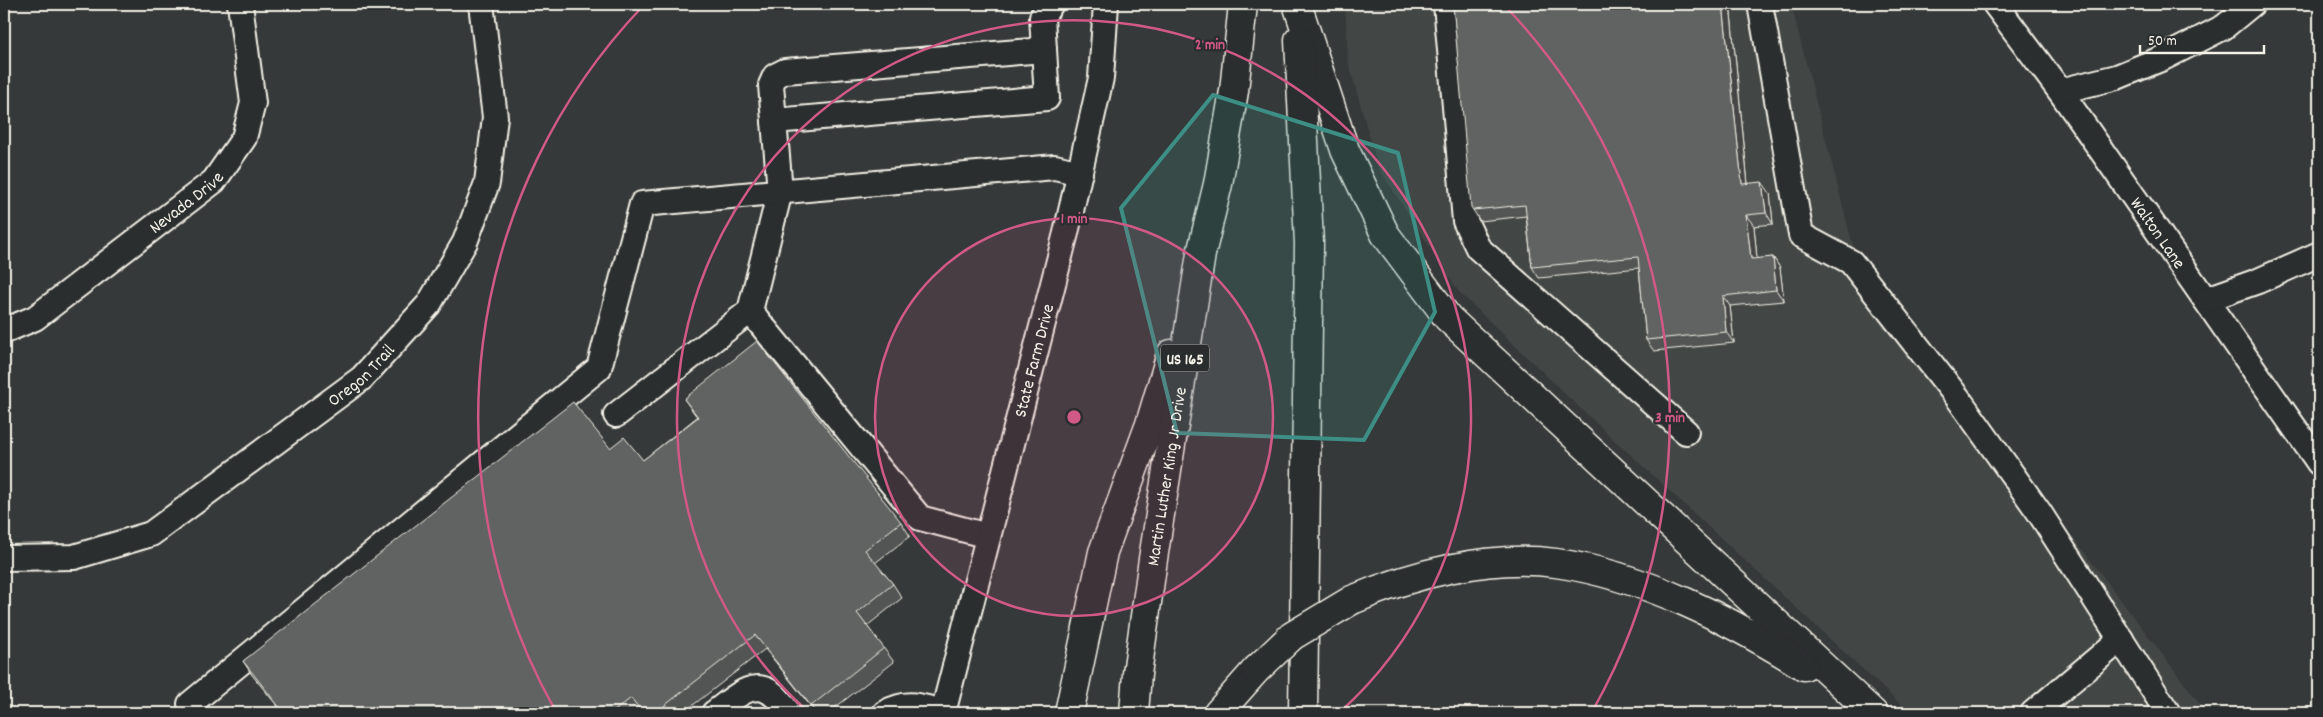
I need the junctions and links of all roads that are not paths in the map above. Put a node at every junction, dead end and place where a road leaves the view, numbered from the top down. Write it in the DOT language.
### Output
graph roads {
  1 [pos="240,4"];
  2 [pos="481,4"];
  3 [pos="1051,4"];
  4 [pos="1106,4"];
  5 [pos="1243,4"];
  6 [pos="1446,4"];
  7 [pos="1760,4"];
  8 [pos="1995,4"];
  9 [pos="2252,4"];
  10 [pos="1298,5"];
  11 [pos="1044,50"];
  12 [pos="2060,91"];
  13 [pos="774,121"];
  14 [pos="1080,173"];
  15 [pos="780,191"];
  16 [pos="1201,254"];
  17 [pos="2319,254"];
  18 [pos="2207,299"];
  19 [pos="750,311"];
  20 [pos="4,331"];
  21 [pos="616,415"];
  22 [pos="1686,432"];
  23 [pos="2319,463"];
  24 [pos="988,536"];
  25 [pos="4,558"];
  26 [pos="2121,639"];
  27 [pos="1081,651"];
  28 [pos="1864,706"];
  29 [pos="188,710"];
  30 [pos="714,713"];
  31 [pos="789,713"];
  32 [pos="885,713"];
  33 [pos="943,713"];
  34 [pos="1060,713"];
  35 [pos="1069,713"];
  36 [pos="1134,713"];
  37 [pos="1218,713"];
  38 [pos="1302,713"];
  39 [pos="2033,713"];
  40 [pos="2168,713"];
  1 -- 20 [label="street, Nevada Drive"];
  2 -- 25 [label="street, Oregon Trail"];
  3 -- 11 [label="street"];
  4 -- 14 [label="street, State Farm Drive"];
  5 -- 16 [label="highway, Martin Luther King Jr Drive / US 165"];
  6 -- 22 [label="street"];
  7 -- 26 [label="street"];
  8 -- 12 [label="street, Walton Lane"];
  9 -- 12 [label="street"];
  10 -- 28 [label="highway"];
  10 -- 38 [label="highway"];
  11 -- 13 [label="street"];
  11 -- 13 [label="street"];
  12 -- 18 [label="street, Walton Lane"];
  13 -- 15 [label="street"];
  14 -- 15 [label="street"];
  14 -- 24 [label="street, State Farm Drive"];
  15 -- 19 [label="street"];
  15 -- 29 [label="street"];
  16 -- 27 [label="highway"];
  16 -- 36 [label="highway, Martin Luther King Jr Drive / US 165"];
  17 -- 18 [label="street"];
  18 -- 23 [label="street, Walton Lane"];
  19 -- 21 [label="street"];
  19 -- 24 [label="street"];
  24 -- 33 [label="street, State Farm Drive"];
  26 -- 39 [label="street"];
  26 -- 40 [label="street"];
  27 -- 34 [label="highway"];
  27 -- 35 [label="highway"];
  28 -- 37 [label="highway, bridge"];
  30 -- 31 [label="street"];
  32 -- 33 [label="street"];
}
